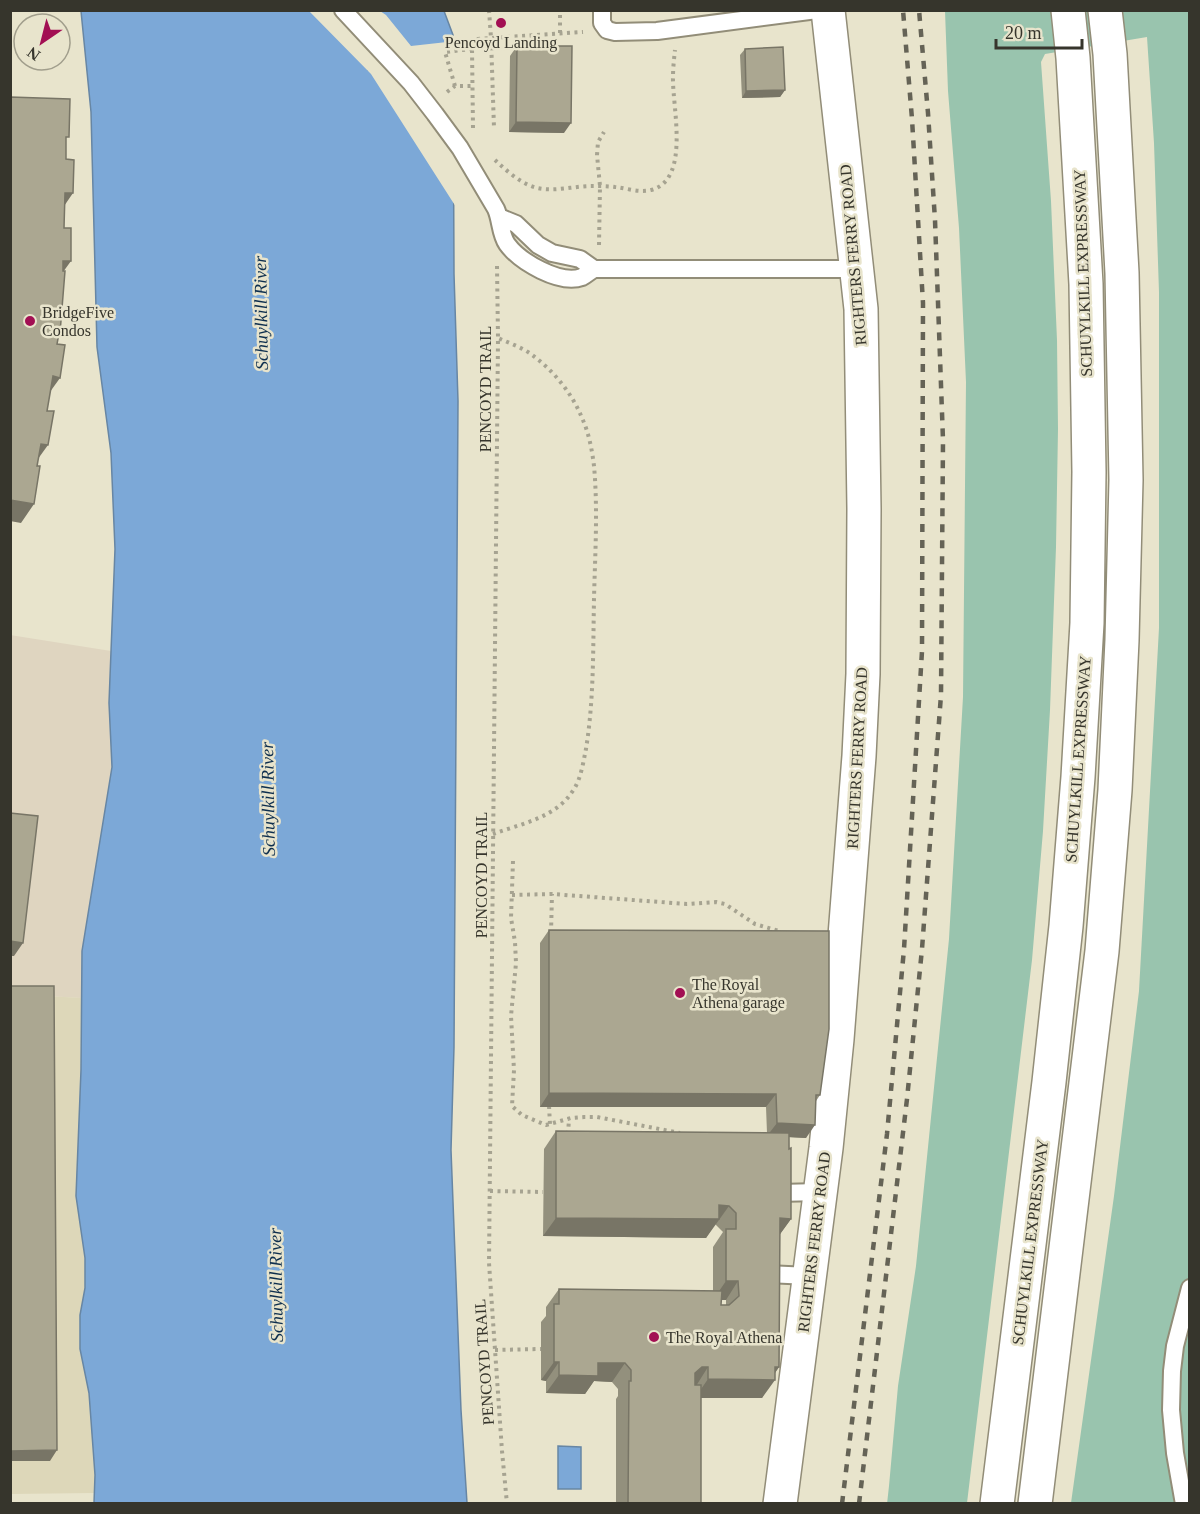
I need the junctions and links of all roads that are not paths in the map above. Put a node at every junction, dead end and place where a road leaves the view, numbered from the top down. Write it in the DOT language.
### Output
graph roads {
  1 [pos="343,10"];
  2 [pos="602,10"];
  3 [pos="818,10"];
  4 [pos="828,10"];
  5 [pos="1068,10"];
  6 [pos="1105,10"];
  7 [pos="856,269"];
  8 [pos="820,1192"];
  9 [pos="778,1193"];
  10 [pos="767,1274"];
  11 [pos="809,1276"];
  12 [pos="1190,1288"];
  13 [pos="780,1503"];
  14 [pos="997,1503"];
  15 [pos="1035,1503"];
  16 [pos="1184,1503"];
  1 -- 7 [label="lane"];
  2 -- 3 [label="lane"];
  4 -- 7 [label="main road, RIGHTERS FERRY ROAD"];
  5 -- 14 [label="main road, SCHUYLKILL EXPRESSWAY"];
  6 -- 15 [label="main road"];
  7 -- 8 [label="main road, RIGHTERS FERRY ROAD"];
  8 -- 9 [label="lane"];
  8 -- 11 [label="main road, RIGHTERS FERRY ROAD"];
  10 -- 11 [label="lane"];
  11 -- 13 [label="main road, RIGHTERS FERRY ROAD"];
  12 -- 16 [label="lane"];
}
